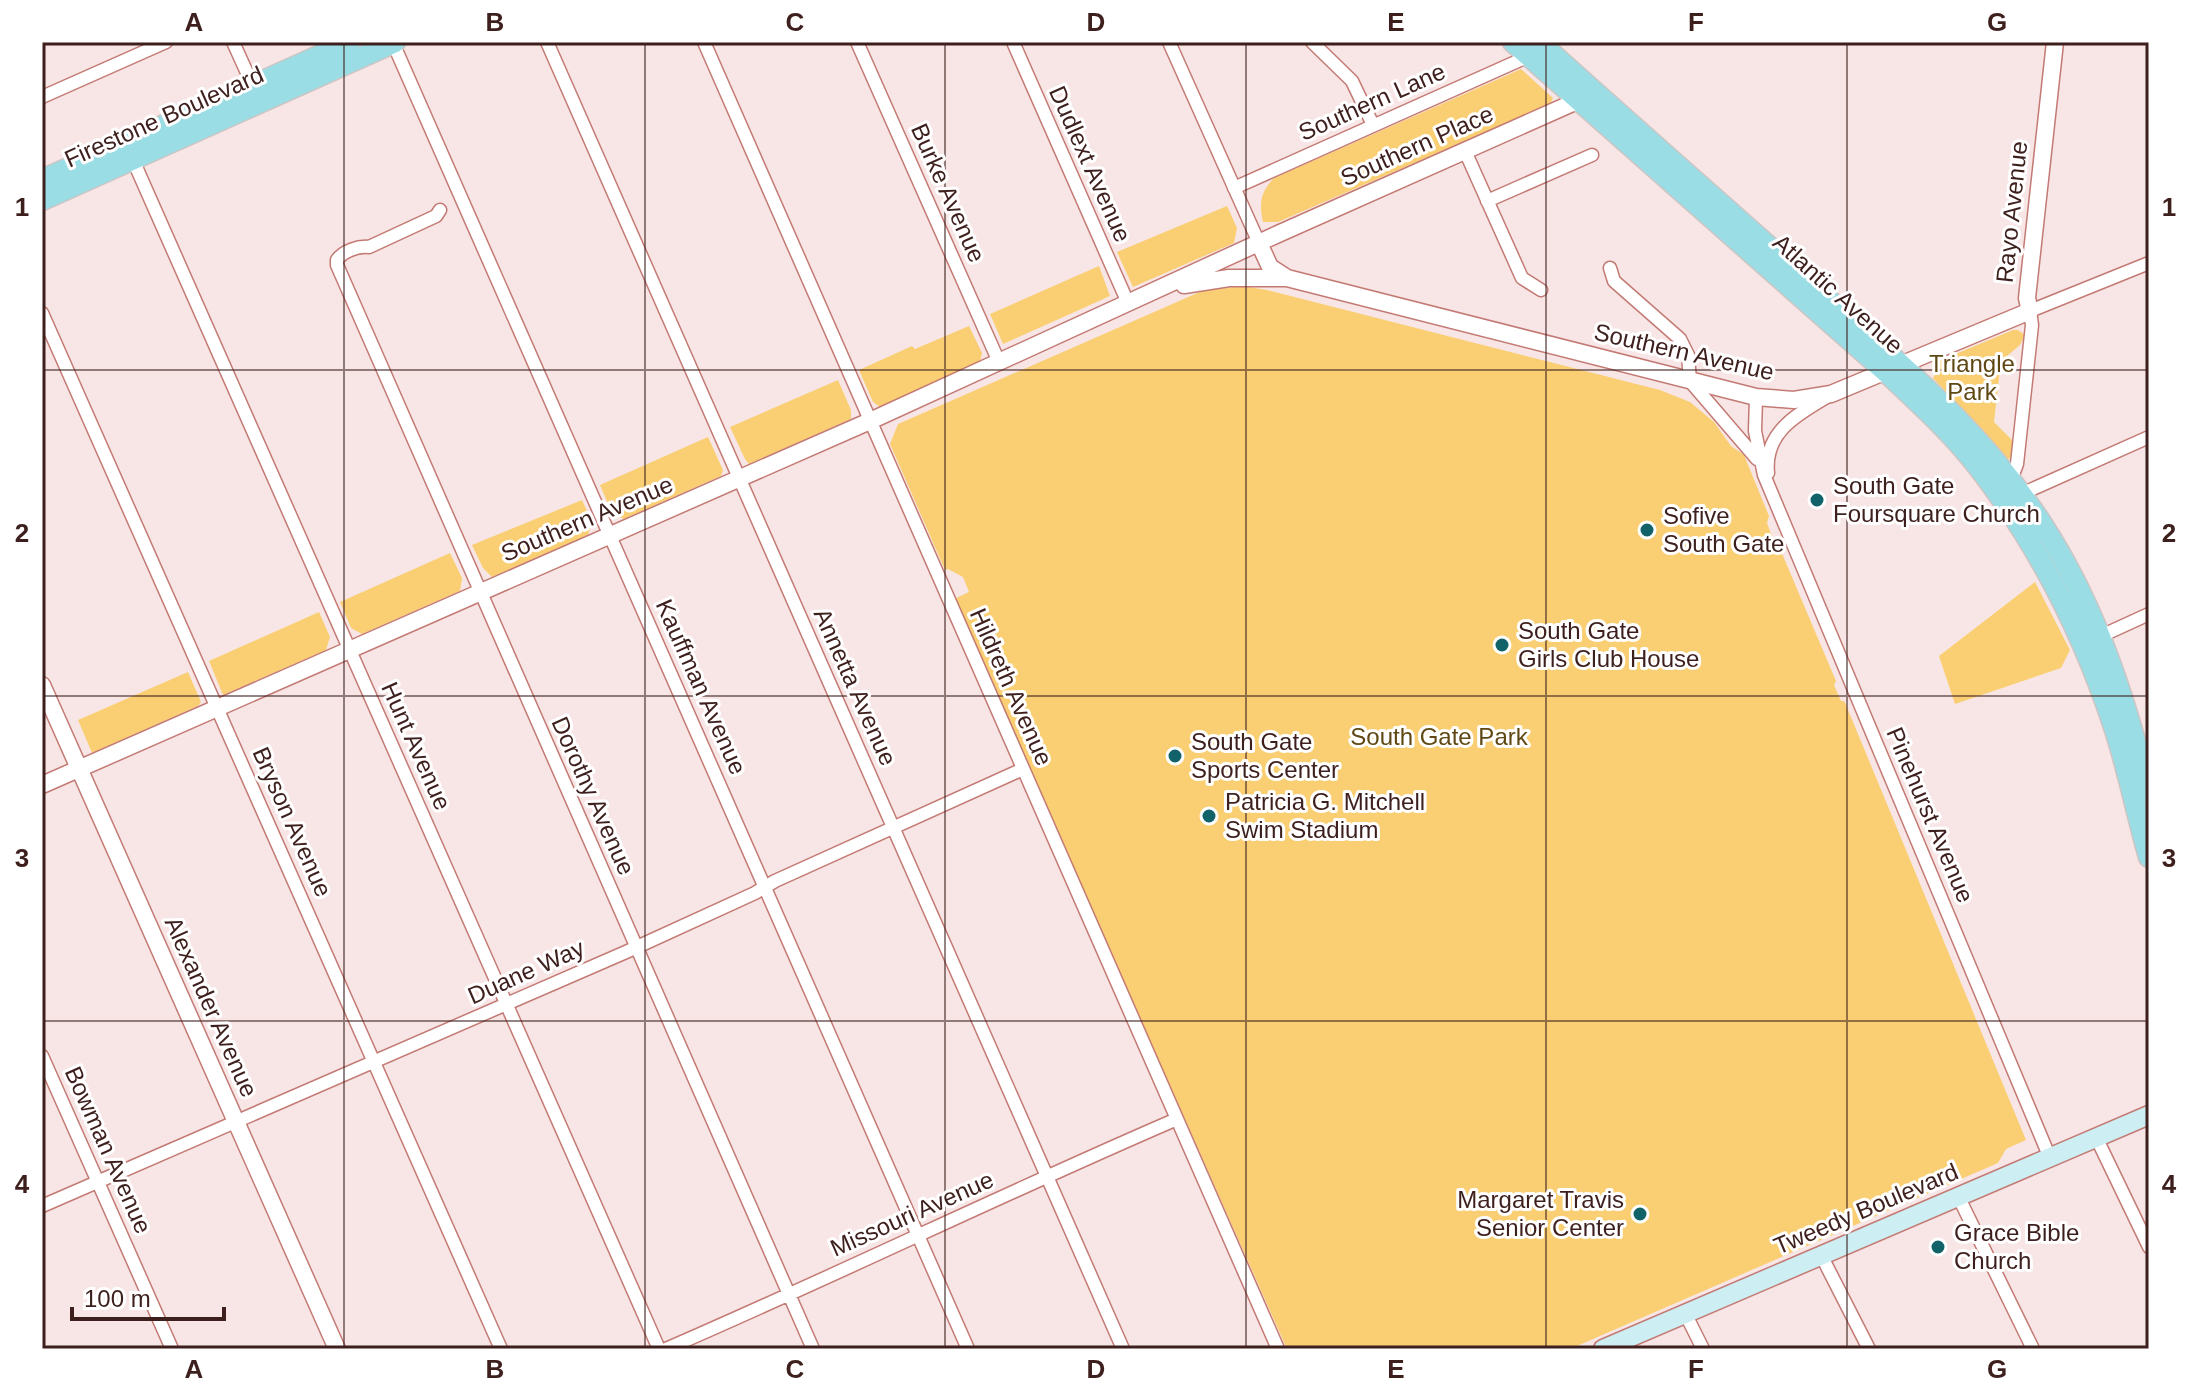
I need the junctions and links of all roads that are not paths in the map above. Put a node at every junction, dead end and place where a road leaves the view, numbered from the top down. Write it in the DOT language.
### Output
graph roads {
  1 [pos="166,42"];
  2 [pos="233,42"];
  3 [pos="350,42"];
  4 [pos="547,42"];
  5 [pos="704,42"];
  6 [pos="857,42"];
  7 [pos="1013,42"];
  8 [pos="1169,42"];
  9 [pos="1312,42"];
  10 [pos="1513,42"];
  11 [pos="2055,42"];
  12 [pos="394,43"];
  13 [pos="1534,49"];
  14 [pos="253,86"];
  15 [pos="1588,96"];
  16 [pos="42,97"];
  17 [pos="1373,125"];
  18 [pos="1465,151"];
  19 [pos="1592,155"];
  20 [pos="133,160"];
  21 [pos="42,180"];
  22 [pos="1234,188"];
  23 [pos="42,200"];
  24 [pos="462,200"];
  25 [pos="1487,201"];
  26 [pos="1259,243"];
  27 [pos="2149,263"];
  28 [pos="1610,268"];
  29 [pos="1287,278"];
  30 [pos="1541,290"];
  31 [pos="1149,294"];
  32 [pos="1128,303"];
  33 [pos="2030,311"];
  34 [pos="42,313"];
  35 [pos="999,362"];
  36 [pos="1894,368"];
  37 [pos="1690,381"];
  38 [pos="1831,394"];
  39 [pos="1756,397"];
  40 [pos="870,421"];
  41 [pos="2149,437"];
  42 [pos="1759,462"];
  43 [pos="739,479"];
  44 [pos="1769,488"];
  45 [pos="2012,492"];
  46 [pos="611,535"];
  47 [pos="479,591"];
  48 [pos="2149,614"];
  49 [pos="2101,636"];
  50 [pos="349,649"];
  51 [pos="42,685"];
  52 [pos="217,707"];
  53 [pos="79,769"];
  54 [pos="1023,769"];
  55 [pos="42,785"];
  56 [pos="2145,794"];
  57 [pos="893,828"];
  58 [pos="2149,857"];
  59 [pos="765,887"];
  60 [pos="636,947"];
  61 [pos="506,1005"];
  62 [pos="42,1056"];
  63 [pos="374,1062"];
  64 [pos="2149,1115"];
  65 [pos="1177,1119"];
  66 [pos="236,1122"];
  67 [pos="2096,1137"];
  68 [pos="2050,1158"];
  69 [pos="1047,1177"];
  70 [pos="98,1182"];
  71 [pos="1958,1196"];
  72 [pos="42,1206"];
  73 [pos="918,1235"];
  74 [pos="2149,1247"];
  75 [pos="1821,1255"];
  76 [pos="789,1294"];
  77 [pos="1685,1313"];
  78 [pos="172,1349"];
  79 [pos="337,1349"];
  80 [pos="501,1349"];
  81 [pos="659,1349"];
  82 [pos="666,1349"];
  83 [pos="813,1349"];
  84 [pos="968,1349"];
  85 [pos="1123,1349"];
  86 [pos="1278,1349"];
  87 [pos="1603,1349"];
  88 [pos="1703,1349"];
  89 [pos="1869,1349"];
  90 [pos="2033,1349"];
  1 -- 16 [label="street"];
  2 -- 14 [label="street"];
  3 -- 14 [label="main road, Firestone Boulevard"];
  4 -- 43 [label="street, Annetta Avenue"];
  5 -- 40 [label="street, Hildreth Avenue"];
  6 -- 35 [label="street, Burke Avenue"];
  7 -- 32 [label="street, Dudlext Avenue"];
  8 -- 22 [label="street"];
  9 -- 17 [label="street"];
  10 -- 13 [label="main road, Atlantic Avenue"];
  11 -- 33 [label="street, Rayo Avenue"];
  12 -- 20 [label="main road, Firestone Boulevard"];
  12 -- 24 [label="street, Kauffman Avenue"];
  13 -- 15 [label="main road, Atlantic Avenue"];
  13 -- 17 [label="street, Southern Lane"];
  14 -- 21 [label="main road, Firestone Boulevard"];
  15 -- 18 [label="street, Southern Place"];
  15 -- 36 [label="main road, Atlantic Avenue"];
  17 -- 22 [label="street, Southern Lane"];
  18 -- 25 [label="street"];
  18 -- 26 [label="street, Southern Place"];
  19 -- 25 [label="street"];
  20 -- 23 [label="main road, Firestone Boulevard"];
  20 -- 50 [label="street, Hunt Avenue"];
  22 -- 26 [label="street"];
  24 -- 46 [label="street, Kauffman Avenue"];
  24 -- 47 [label="street, Dorothy Avenue"];
  25 -- 30 [label="street"];
  26 -- 29 [label="street"];
  26 -- 31 [label="street, Southern Avenue"];
  27 -- 33 [label="street, Southern Avenue"];
  28 -- 37 [label="street"];
  29 -- 31 [label="street, Southern Avenue"];
  29 -- 37 [label="street, Southern Avenue"];
  31 -- 32 [label="street, Southern Avenue"];
  32 -- 35 [label="street, Southern Avenue"];
  33 -- 36 [label="street, Southern Avenue"];
  33 -- 45 [label="street, Rayo Avenue"];
  34 -- 52 [label="street, Bryson Avenue"];
  35 -- 40 [label="street, Southern Avenue"];
  36 -- 38 [label="street, Southern Avenue"];
  36 -- 45 [label="main road, Atlantic Avenue"];
  37 -- 39 [label="street, Southern Avenue"];
  37 -- 42 [label="street, Pinehurst Avenue"];
  38 -- 39 [label="street, Southern Avenue"];
  38 -- 44 [label="street, Pinehurst Avenue"];
  39 -- 42 [label="street, Pinehurst Avenue"];
  40 -- 43 [label="street, Southern Avenue"];
  40 -- 54 [label="street, Hildreth Avenue"];
  41 -- 45 [label="street"];
  42 -- 44 [label="street, Pinehurst Avenue"];
  43 -- 46 [label="street, Southern Avenue"];
  43 -- 57 [label="street, Annetta Avenue"];
  44 -- 68 [label="street, Pinehurst Avenue"];
  45 -- 49 [label="main road, Atlantic Avenue"];
  45 -- 56 [label="main road, Atlantic Avenue"];
  46 -- 47 [label="street, Southern Avenue"];
  46 -- 59 [label="street, Kauffman Avenue"];
  47 -- 50 [label="street, Southern Avenue"];
  47 -- 60 [label="street, Dorothy Avenue"];
  48 -- 49 [label="street"];
  49 -- 56 [label="main road, Atlantic Avenue"];
  50 -- 52 [label="street, Southern Avenue"];
  50 -- 61 [label="street, Hunt Avenue"];
  51 -- 53 [label="street, Alexander Avenue"];
  52 -- 53 [label="street, Southern Avenue"];
  52 -- 63 [label="street, Bryson Avenue"];
  53 -- 55 [label="street, Southern Avenue"];
  53 -- 66 [label="street, Alexander Avenue"];
  54 -- 57 [label="street, Duane Way"];
  54 -- 65 [label="street, Hildreth Avenue"];
  56 -- 58 [label="main road, Atlantic Avenue"];
  57 -- 59 [label="street, Duane Way"];
  57 -- 69 [label="street, Annetta Avenue"];
  59 -- 60 [label="street, Duane Way"];
  59 -- 73 [label="street, Kauffman Avenue"];
  60 -- 61 [label="street, Duane Way"];
  60 -- 76 [label="street, Dorothy Avenue"];
  61 -- 63 [label="street, Duane Way"];
  61 -- 81 [label="street, Hunt Avenue"];
  62 -- 70 [label="street, Bowman Avenue"];
  63 -- 66 [label="street, Duane Way"];
  63 -- 80 [label="street, Bryson Avenue"];
  64 -- 67 [label="main road, Tweedy Boulevard"];
  65 -- 69 [label="street, Missouri Avenue"];
  65 -- 86 [label="street, Hildreth Avenue"];
  66 -- 70 [label="street, Duane Way"];
  66 -- 79 [label="street, Alexander Avenue"];
  67 -- 68 [label="main road, Tweedy Boulevard"];
  67 -- 74 [label="street"];
  68 -- 71 [label="main road, Tweedy Boulevard"];
  69 -- 73 [label="street, Missouri Avenue"];
  69 -- 85 [label="street, Annetta Avenue"];
  70 -- 72 [label="street, Duane Way"];
  70 -- 78 [label="street, Bowman Avenue"];
  71 -- 75 [label="main road, Tweedy Boulevard"];
  71 -- 90 [label="street"];
  73 -- 76 [label="street, Missouri Avenue"];
  73 -- 84 [label="street, Kauffman Avenue"];
  75 -- 77 [label="main road, Tweedy Boulevard"];
  75 -- 89 [label="street"];
  76 -- 82 [label="street, Missouri Avenue"];
  76 -- 83 [label="street, Dorothy Avenue"];
  77 -- 87 [label="main road, Tweedy Boulevard"];
  77 -- 88 [label="street"];
}
